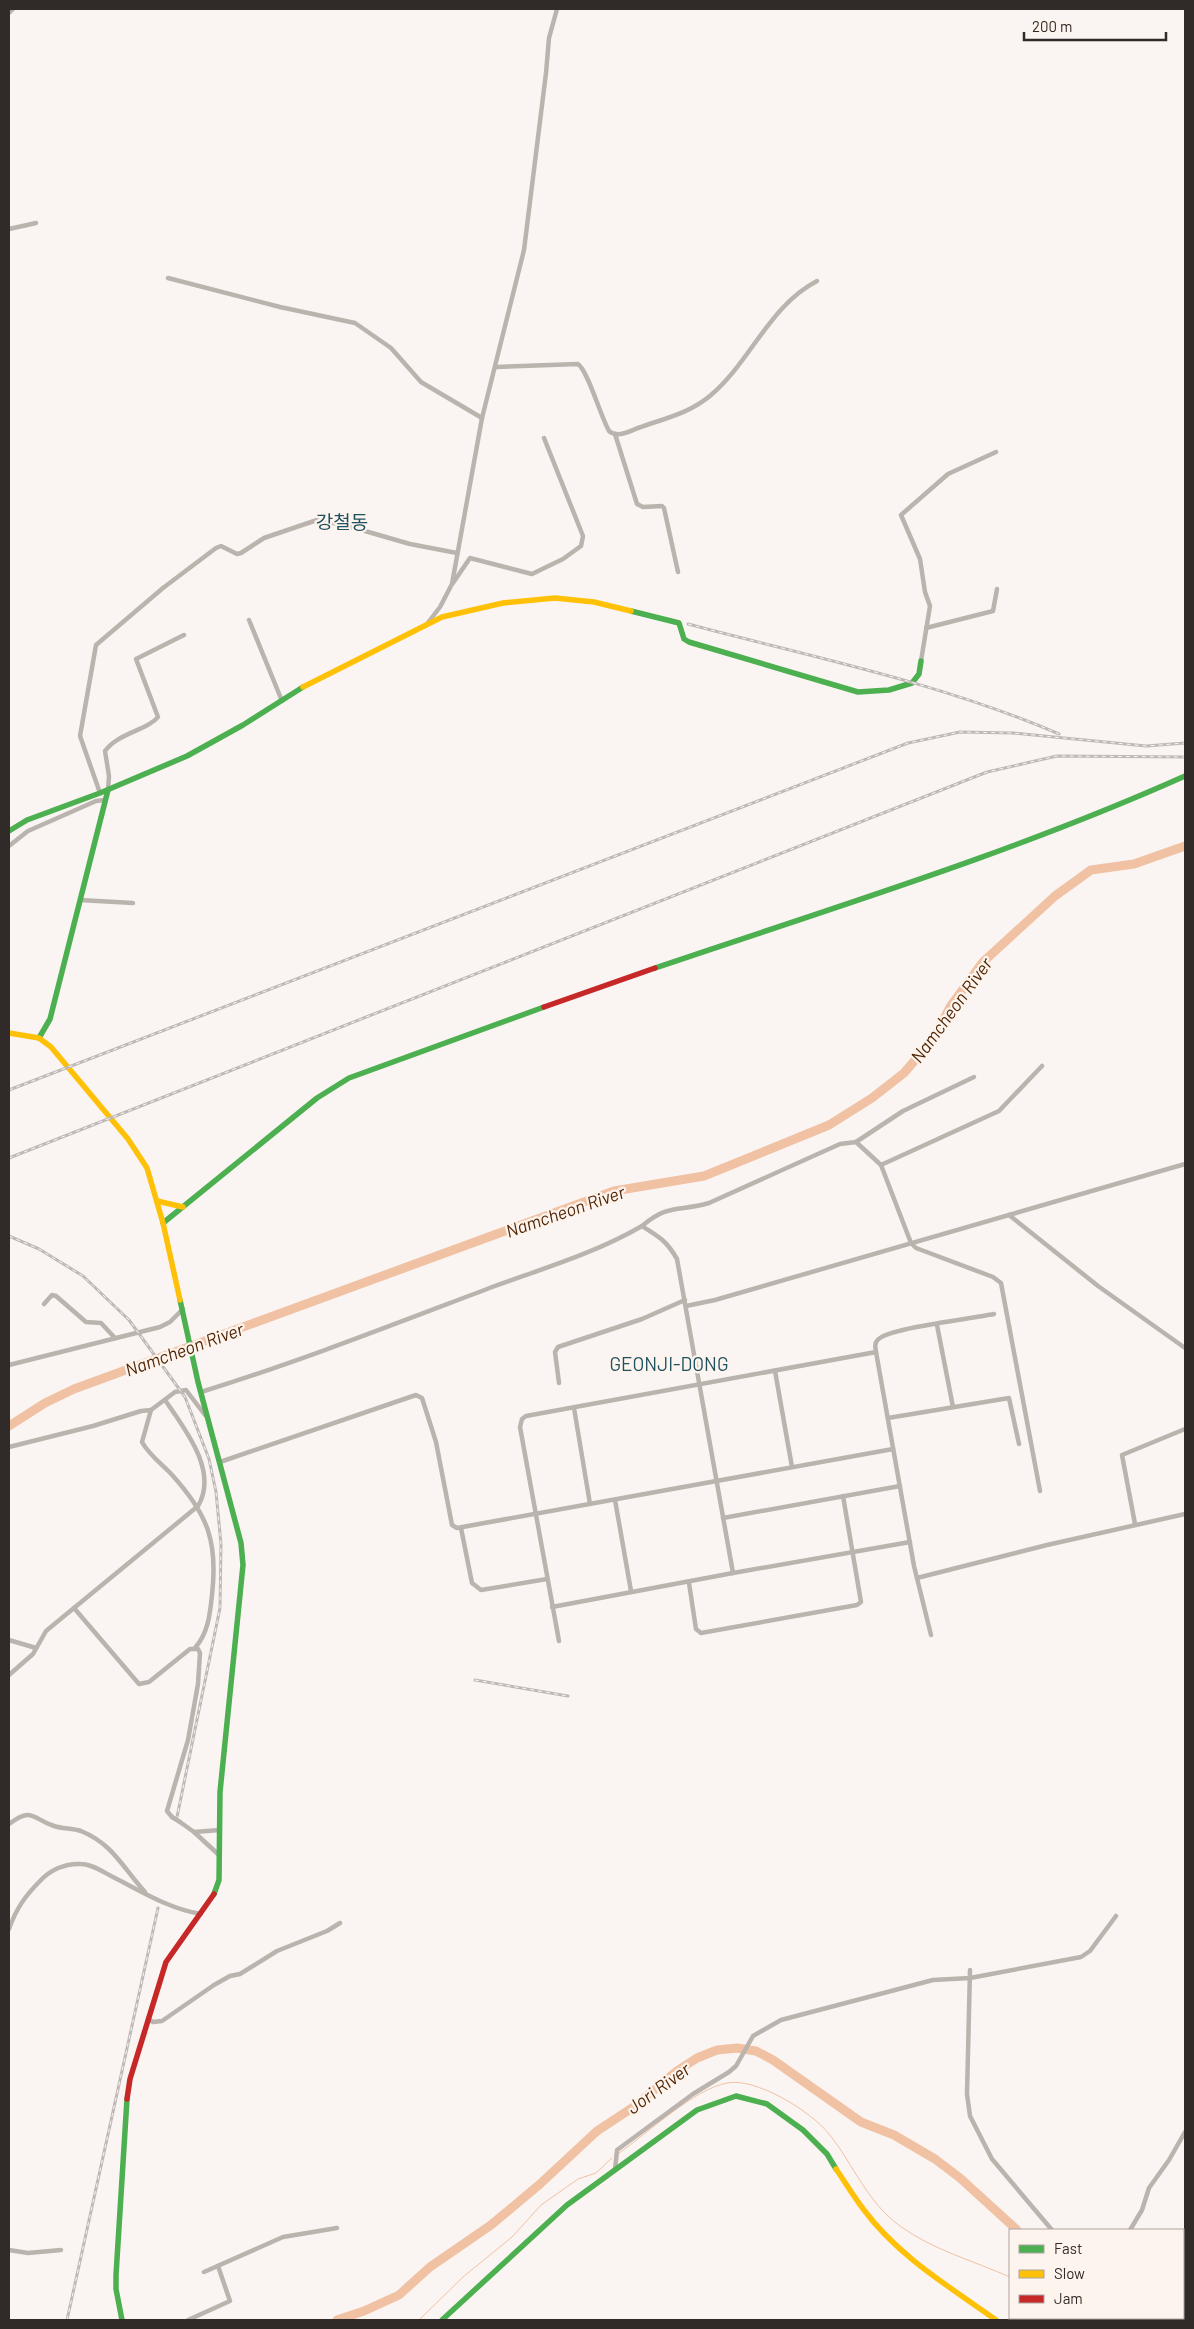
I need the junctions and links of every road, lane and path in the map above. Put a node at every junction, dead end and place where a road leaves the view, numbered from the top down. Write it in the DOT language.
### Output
graph roads {
  1 [pos="13,9"];
  2 [pos="557,9"];
  3 [pos="9,14"];
  4 [pos="36,223"];
  5 [pos="9,229"];
  6 [pos="168,278"];
  7 [pos="817,281"];
  8 [pos="496,366"];
  9 [pos="482,418"];
  10 [pos="615,434"];
  11 [pos="544,438"];
  12 [pos="996,452"];
  13 [pos="457,553"];
  14 [pos="678,572"];
  15 [pos="452,584"];
  16 [pos="997,589"];
  17 [pos="249,620"];
  18 [pos="426,625"];
  19 [pos="926,628"];
  20 [pos="184,635"];
  21 [pos="921,661"];
  22 [pos="282,701"];
  23 [pos="1185,776"];
  24 [pos="108,790"];
  25 [pos="100,793"];
  26 [pos="105,800"];
  27 [pos="9,831"];
  28 [pos="9,846"];
  29 [pos="80,900"];
  30 [pos="133,902"];
  31 [pos="9,1033"];
  32 [pos="39,1038"];
  33 [pos="1042,1066"];
  34 [pos="974,1077"];
  35 [pos="856,1142"];
  36 [pos="1185,1164"];
  37 [pos="881,1165"];
  38 [pos="158,1200"];
  39 [pos="182,1207"];
  40 [pos="1010,1215"];
  41 [pos="163,1222"];
  42 [pos="642,1226"];
  43 [pos="911,1243"];
  44 [pos="684,1300"];
  45 [pos="44,1304"];
  46 [pos="686,1306"];
  47 [pos="183,1309"];
  48 [pos="994,1314"];
  49 [pos="937,1325"];
  50 [pos="115,1338"];
  51 [pos="1185,1348"];
  52 [pos="876,1352"];
  53 [pos="9,1365"];
  54 [pos="775,1371"];
  55 [pos="559,1383"];
  56 [pos="700,1385"];
  57 [pos="201,1392"];
  58 [pos="165,1400"];
  59 [pos="952,1407"];
  60 [pos="574,1408"];
  61 [pos="151,1410"];
  62 [pos="888,1418"];
  63 [pos="208,1419"];
  64 [pos="1185,1429"];
  65 [pos="1019,1444"];
  66 [pos="9,1446"];
  67 [pos="893,1449"];
  68 [pos="220,1462"];
  69 [pos="792,1467"];
  70 [pos="716,1481"];
  71 [pos="900,1486"];
  72 [pos="1040,1491"];
  73 [pos="843,1496"];
  74 [pos="615,1500"];
  75 [pos="590,1504"];
  76 [pos="198,1506"];
  77 [pos="536,1514"];
  78 [pos="1185,1514"];
  79 [pos="723,1518"];
  80 [pos="1135,1524"];
  81 [pos="461,1528"];
  82 [pos="910,1542"];
  83 [pos="852,1552"];
  84 [pos="733,1573"];
  85 [pos="917,1578"];
  86 [pos="546,1579"];
  87 [pos="689,1583"];
  88 [pos="631,1591"];
  89 [pos="552,1607"];
  90 [pos="74,1608"];
  91 [pos="931,1635"];
  92 [pos="9,1640"];
  93 [pos="558,1641"];
  94 [pos="36,1648"];
  95 [pos="195,1648"];
  96 [pos="9,1674"];
  97 [pos="9,1824"];
  98 [pos="220,1830"];
  99 [pos="194,1832"];
  100 [pos="220,1856"];
  101 [pos="147,1895"];
  102 [pos="201,1914"];
  103 [pos="1116,1916"];
  104 [pos="340,1923"];
  105 [pos="9,1929"];
  106 [pos="970,1970"];
  107 [pos="970,1978"];
  108 [pos="148,2019"];
  109 [pos="1185,2132"];
  110 [pos="615,2170"];
  111 [pos="337,2228"];
  112 [pos="1051,2229"];
  113 [pos="1131,2229"];
  114 [pos="9,2250"];
  115 [pos="61,2250"];
  116 [pos="218,2266"];
  117 [pos="204,2272"];
  118 [pos="122,2320"];
  119 [pos="188,2320"];
  120 [pos="442,2320"];
  121 [pos="996,2320"];
  1 -- 3 [label="street"];
  2 -- 8 [label="street"];
  4 -- 5 [label="street"];
  6 -- 9 [label="street"];
  7 -- 10 [label="street"];
  8 -- 9 [label="street"];
  8 -- 10 [label="street"];
  9 -- 13 [label="street"];
  10 -- 14 [label="street"];
  11 -- 15 [label="street"];
  12 -- 19 [label="street"];
  13 -- 15 [label="street"];
  13 -- 25 [label="street"];
  15 -- 18 [label="street"];
  16 -- 19 [label="street"];
  17 -- 22 [label="street"];
  18 -- 21 [label="main road"];
  18 -- 22 [label="main road"];
  19 -- 21 [label="street"];
  20 -- 24 [label="street"];
  22 -- 24 [label="main road"];
  23 -- 39 [label="main road"];
  24 -- 25 [label="main road"];
  24 -- 26 [label="main road"];
  25 -- 27 [label="main road"];
  26 -- 28 [label="street"];
  26 -- 29 [label="main road"];
  29 -- 30 [label="street"];
  29 -- 32 [label="main road"];
  31 -- 32 [label="main road"];
  32 -- 38 [label="main road"];
  33 -- 37 [label="street"];
  34 -- 35 [label="street"];
  35 -- 37 [label="street"];
  35 -- 42 [label="street"];
  36 -- 40 [label="street"];
  37 -- 43 [label="street"];
  38 -- 39 [label="main road"];
  38 -- 41 [label="main road"];
  39 -- 41 [label="main road"];
  40 -- 43 [label="street"];
  40 -- 51 [label="street"];
  41 -- 47 [label="main road"];
  42 -- 44 [label="street"];
  42 -- 57 [label="street"];
  43 -- 46 [label="street"];
  43 -- 72 [label="street"];
  44 -- 46 [label="street"];
  44 -- 55 [label="street"];
  45 -- 50 [label="street"];
  46 -- 56 [label="street"];
  47 -- 50 [label="street"];
  47 -- 57 [label="main road"];
  48 -- 49 [label="street"];
  49 -- 52 [label="street"];
  49 -- 59 [label="street"];
  50 -- 53 [label="street"];
  52 -- 54 [label="street"];
  52 -- 62 [label="street"];
  54 -- 56 [label="street"];
  54 -- 69 [label="street"];
  56 -- 60 [label="street"];
  56 -- 70 [label="street"];
  57 -- 63 [label="main road"];
  58 -- 61 [label="street"];
  58 -- 63 [label="street"];
  58 -- 76 [label="street"];
  59 -- 62 [label="street"];
  59 -- 65 [label="street"];
  60 -- 75 [label="street"];
  60 -- 77 [label="street"];
  61 -- 66 [label="street"];
  61 -- 76 [label="street"];
  62 -- 67 [label="street"];
  63 -- 68 [label="main road"];
  64 -- 80 [label="street"];
  67 -- 69 [label="street"];
  67 -- 71 [label="street"];
  68 -- 81 [label="street"];
  68 -- 98 [label="main road"];
  69 -- 70 [label="street"];
  70 -- 74 [label="street"];
  70 -- 79 [label="street"];
  71 -- 73 [label="street"];
  71 -- 82 [label="street"];
  73 -- 79 [label="street"];
  73 -- 83 [label="street"];
  74 -- 75 [label="street"];
  74 -- 88 [label="street"];
  75 -- 77 [label="street"];
  76 -- 90 [label="street"];
  76 -- 95 [label="street"];
  77 -- 81 [label="street"];
  77 -- 86 [label="street"];
  78 -- 80 [label="street"];
  79 -- 84 [label="street"];
  80 -- 85 [label="street"];
  81 -- 86 [label="street"];
  82 -- 83 [label="street"];
  82 -- 85 [label="street"];
  83 -- 84 [label="street"];
  83 -- 87 [label="street"];
  84 -- 87 [label="street"];
  85 -- 91 [label="street"];
  86 -- 89 [label="street"];
  87 -- 88 [label="street"];
  88 -- 89 [label="street"];
  89 -- 93 [label="street"];
  90 -- 94 [label="street"];
  90 -- 95 [label="street"];
  92 -- 94 [label="street"];
  94 -- 96 [label="street"];
  95 -- 99 [label="street, bridge"];
  97 -- 101 [label="street"];
  98 -- 99 [label="street"];
  98 -- 100 [label="main road"];
  99 -- 100 [label="street"];
  100 -- 102 [label="main road"];
  101 -- 102 [label="street"];
  101 -- 105 [label="street"];
  102 -- 108 [label="main road"];
  103 -- 107 [label="street"];
  104 -- 108 [label="street"];
  106 -- 107 [label="street"];
  107 -- 110 [label="street"];
  107 -- 112 [label="street"];
  108 -- 118 [label="main road"];
  109 -- 113 [label="street"];
  110 -- 120 [label="main road"];
  110 -- 121 [label="main road"];
  111 -- 116 [label="street"];
  114 -- 115 [label="street"];
  116 -- 117 [label="street"];
  116 -- 119 [label="street"];
}
